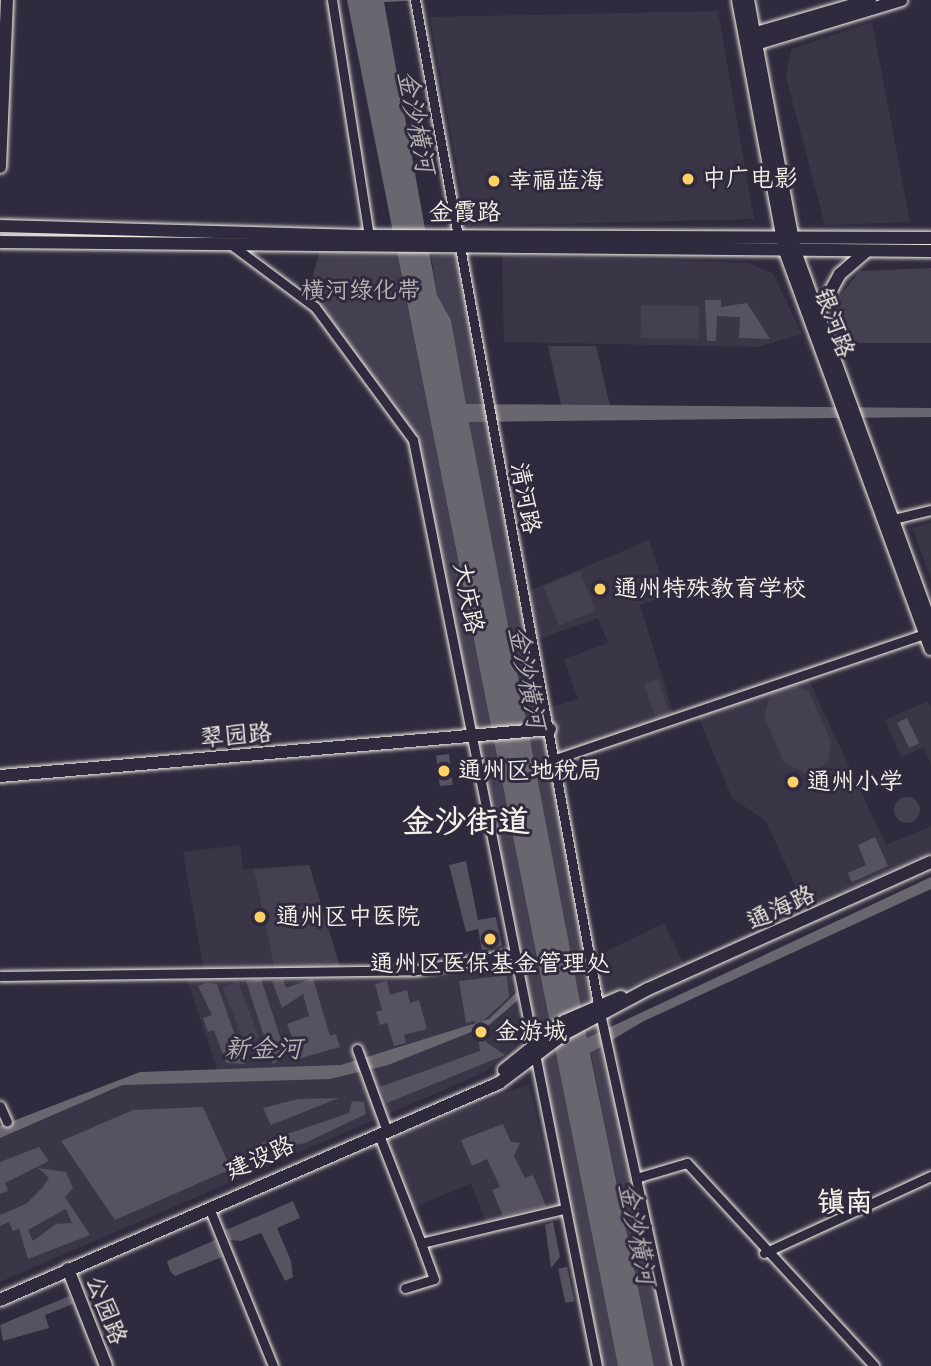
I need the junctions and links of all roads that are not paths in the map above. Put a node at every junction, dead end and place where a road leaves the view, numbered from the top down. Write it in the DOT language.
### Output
graph roads {
  1 [pos="7,0"];
  2 [pos="332,0"];
  3 [pos="870,0"];
  4 [pos="901,0"];
  5 [pos="415,2"];
  6 [pos="743,2"];
  7 [pos="750,40"];
  8 [pos="0,167"];
  9 [pos="0,226"];
  10 [pos="218,232"];
  11 [pos="369,236"];
  12 [pos="786,237"];
  13 [pos="931,238"];
  14 [pos="458,240"];
  15 [pos="0,242"];
  16 [pos="388,242"];
  17 [pos="232,246"];
  18 [pos="790,251"];
  19 [pos="866,251"];
  20 [pos="931,251"];
  21 [pos="818,314"];
  22 [pos="931,510"];
  23 [pos="889,520"];
  24 [pos="929,630"];
  25 [pos="931,649"];
  26 [pos="550,729"];
  27 [pos="477,739"];
  28 [pos="555,759"];
  29 [pos="0,776"];
  30 [pos="931,862"];
  31 [pos="513,954"];
  32 [pos="0,976"];
  33 [pos="599,1009"];
  34 [pos="358,1053"];
  35 [pos="531,1055"];
  36 [pos="0,1106"];
  37 [pos="7,1122"];
  38 [pos="382,1131"];
  39 [pos="931,1176"];
  40 [pos="636,1178"];
  41 [pos="564,1209"];
  42 [pos="210,1210"];
  43 [pos="421,1242"];
  44 [pos="764,1253"];
  45 [pos="68,1269"];
  46 [pos="405,1288"];
  47 [pos="0,1294"];
  48 [pos="0,1300"];
  49 [pos="106,1366"];
  50 [pos="273,1366"];
  51 [pos="597,1366"];
  52 [pos="677,1366"];
  53 [pos="874,1366"];
  1 -- 8 [label="main road"];
  2 -- 11 [label="street"];
  3 -- 7 [label="main road"];
  4 -- 7 [label="main road"];
  5 -- 14 [label="street, 清河路"];
  6 -- 7 [label="main road, 银河路"];
  7 -- 12 [label="main road, 银河路"];
  9 -- 10 [label="main road, 金霞路"];
  10 -- 11 [label="main road, 金霞路"];
  10 -- 17 [label="street, 大庆路"];
  11 -- 16 [label="main road, 金霞路"];
  12 -- 13 [label="main road, 金霞路"];
  12 -- 14 [label="main road, 金霞路"];
  12 -- 18 [label="main road, 银河路"];
  14 -- 16 [label="main road, 金霞路"];
  14 -- 18 [label="main road, 金霞路"];
  14 -- 26 [label="street, 清河路"];
  15 -- 17 [label="main road, 金霞路"];
  16 -- 17 [label="main road, 金霞路"];
  17 -- 27 [label="street, 大庆路"];
  18 -- 19 [label="main road, 金霞路"];
  18 -- 21 [label="main road, 银河路"];
  18 -- 23 [label="main road, 银河路"];
  19 -- 20 [label="main road, 金霞路"];
  19 -- 21 [label="main road"];
  21 -- 23 [label="main road, 银河路"];
  22 -- 23 [label="street"];
  23 -- 24 [label="main road, 银河路"];
  24 -- 25 [label="main road, 银河路"];
  24 -- 28 [label="street"];
  26 -- 27 [label="main road, 翠园路"];
  26 -- 28 [label="street, 清河路"];
  27 -- 29 [label="main road, 翠园路"];
  27 -- 31 [label="street, 大庆路"];
  28 -- 33 [label="street, 清河路"];
  30 -- 33 [label="main road, 通海路"];
  31 -- 32 [label="street"];
  31 -- 35 [label="street, 大庆路"];
  33 -- 35 [label="main road, 通海路"];
  33 -- 40 [label="street, 清河路"];
  34 -- 38 [label="street"];
  35 -- 38 [label="main road, 建设路"];
  35 -- 41 [label="street, 大庆路"];
  36 -- 37 [label="street"];
  38 -- 42 [label="main road, 建设路"];
  38 -- 43 [label="street"];
  38 -- 47 [label="main road, 建设路"];
  39 -- 44 [label="street"];
  40 -- 44 [label="street"];
  40 -- 52 [label="street"];
  41 -- 43 [label="street"];
  41 -- 51 [label="street, 大庆路"];
  42 -- 45 [label="main road, 建设路"];
  42 -- 50 [label="street"];
  43 -- 46 [label="street"];
  44 -- 53 [label="street"];
  45 -- 48 [label="main road, 建设路"];
  45 -- 49 [label="main road, 公园路"];
}
